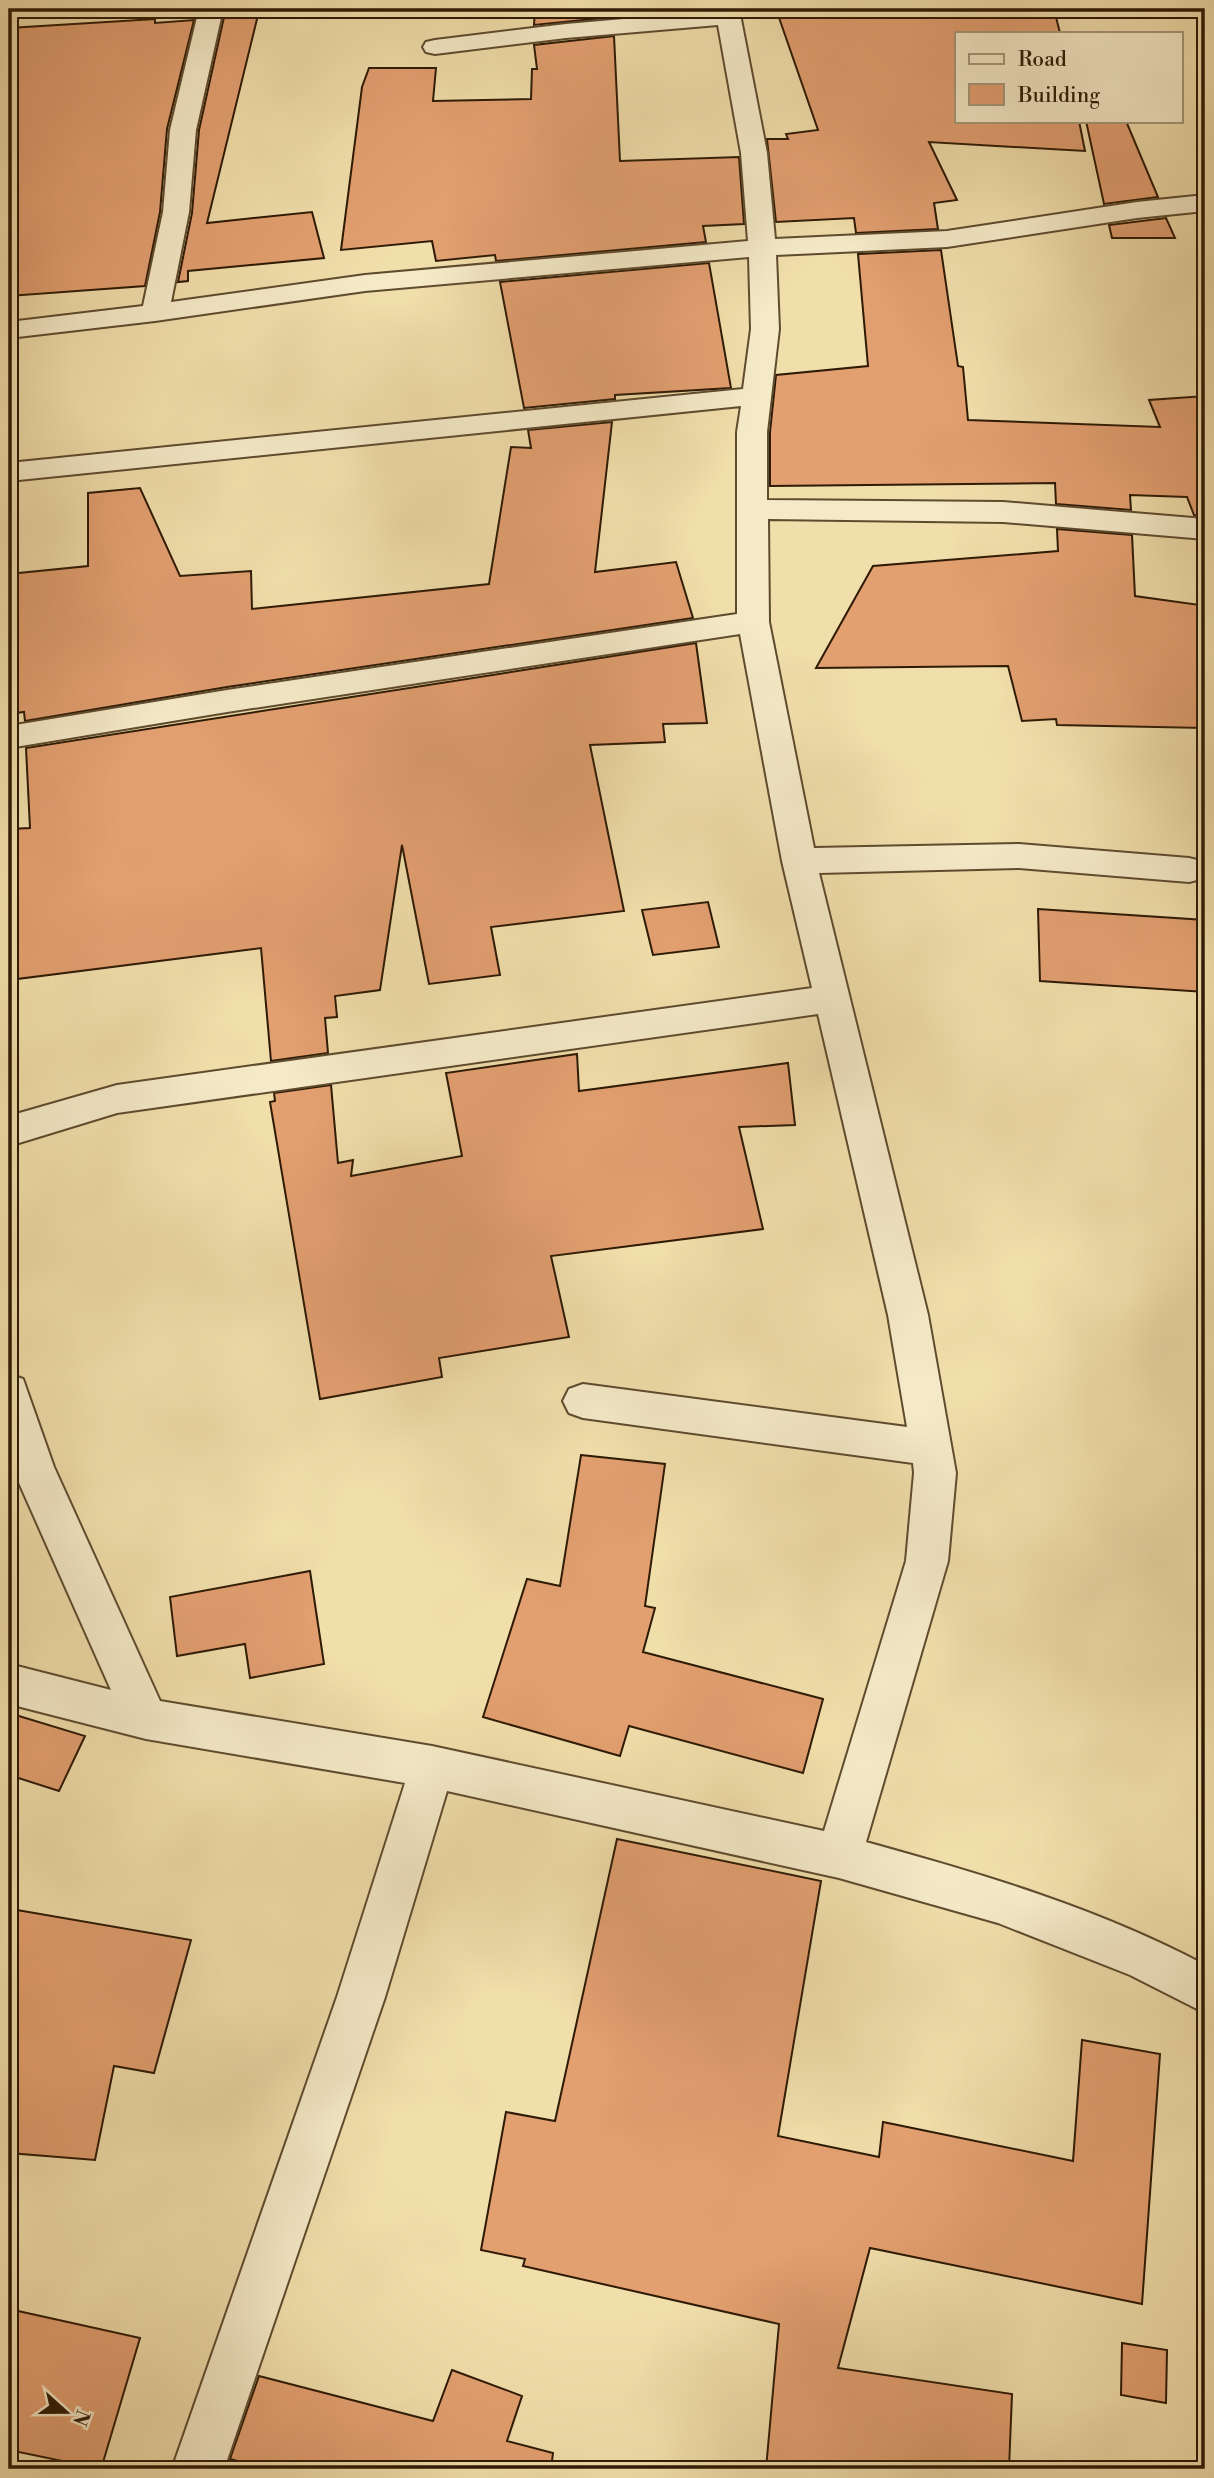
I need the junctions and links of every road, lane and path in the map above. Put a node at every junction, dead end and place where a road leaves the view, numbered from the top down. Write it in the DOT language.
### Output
graph roads {
  1 [pos="211,9"];
  2 [pos="727,13"];
  3 [pos="435,47"];
  4 [pos="1205,203"];
  5 [pos="762,248"];
  6 [pos="155,313"];
  7 [pos="9,330"];
  8 [pos="757,396"];
  9 [pos="9,472"];
  10 [pos="753,509"];
  11 [pos="1205,529"];
  12 [pos="753,622"];
  13 [pos="9,737"];
  14 [pos="799,861"];
  15 [pos="1189,870"];
  16 [pos="833,998"];
  17 [pos="9,1131"];
  18 [pos="9,1391"];
  19 [pos="583,1401"];
  20 [pos="931,1448"];
  21 [pos="9,1684"];
  22 [pos="146,1719"];
  23 [pos="432,1767"];
  24 [pos="839,1856"];
  25 [pos="1205,1990"];
  26 [pos="198,2469"];
  1 -- 6 [label="street"];
  2 -- 3 [label="street"];
  2 -- 5 [label="street"];
  4 -- 5 [label="street"];
  5 -- 6 [label="street"];
  5 -- 8 [label="street"];
  6 -- 7 [label="street"];
  8 -- 9 [label="street"];
  8 -- 10 [label="street"];
  10 -- 11 [label="street"];
  10 -- 12 [label="street"];
  12 -- 13 [label="street"];
  12 -- 14 [label="street"];
  14 -- 15 [label="street"];
  14 -- 16 [label="street"];
  16 -- 17 [label="street"];
  16 -- 20 [label="street"];
  18 -- 22 [label="street"];
  19 -- 20 [label="street"];
  20 -- 24 [label="street"];
  21 -- 22 [label="street"];
  22 -- 23 [label="street"];
  23 -- 24 [label="street"];
  23 -- 26 [label="street"];
  24 -- 25 [label="street"];
}
